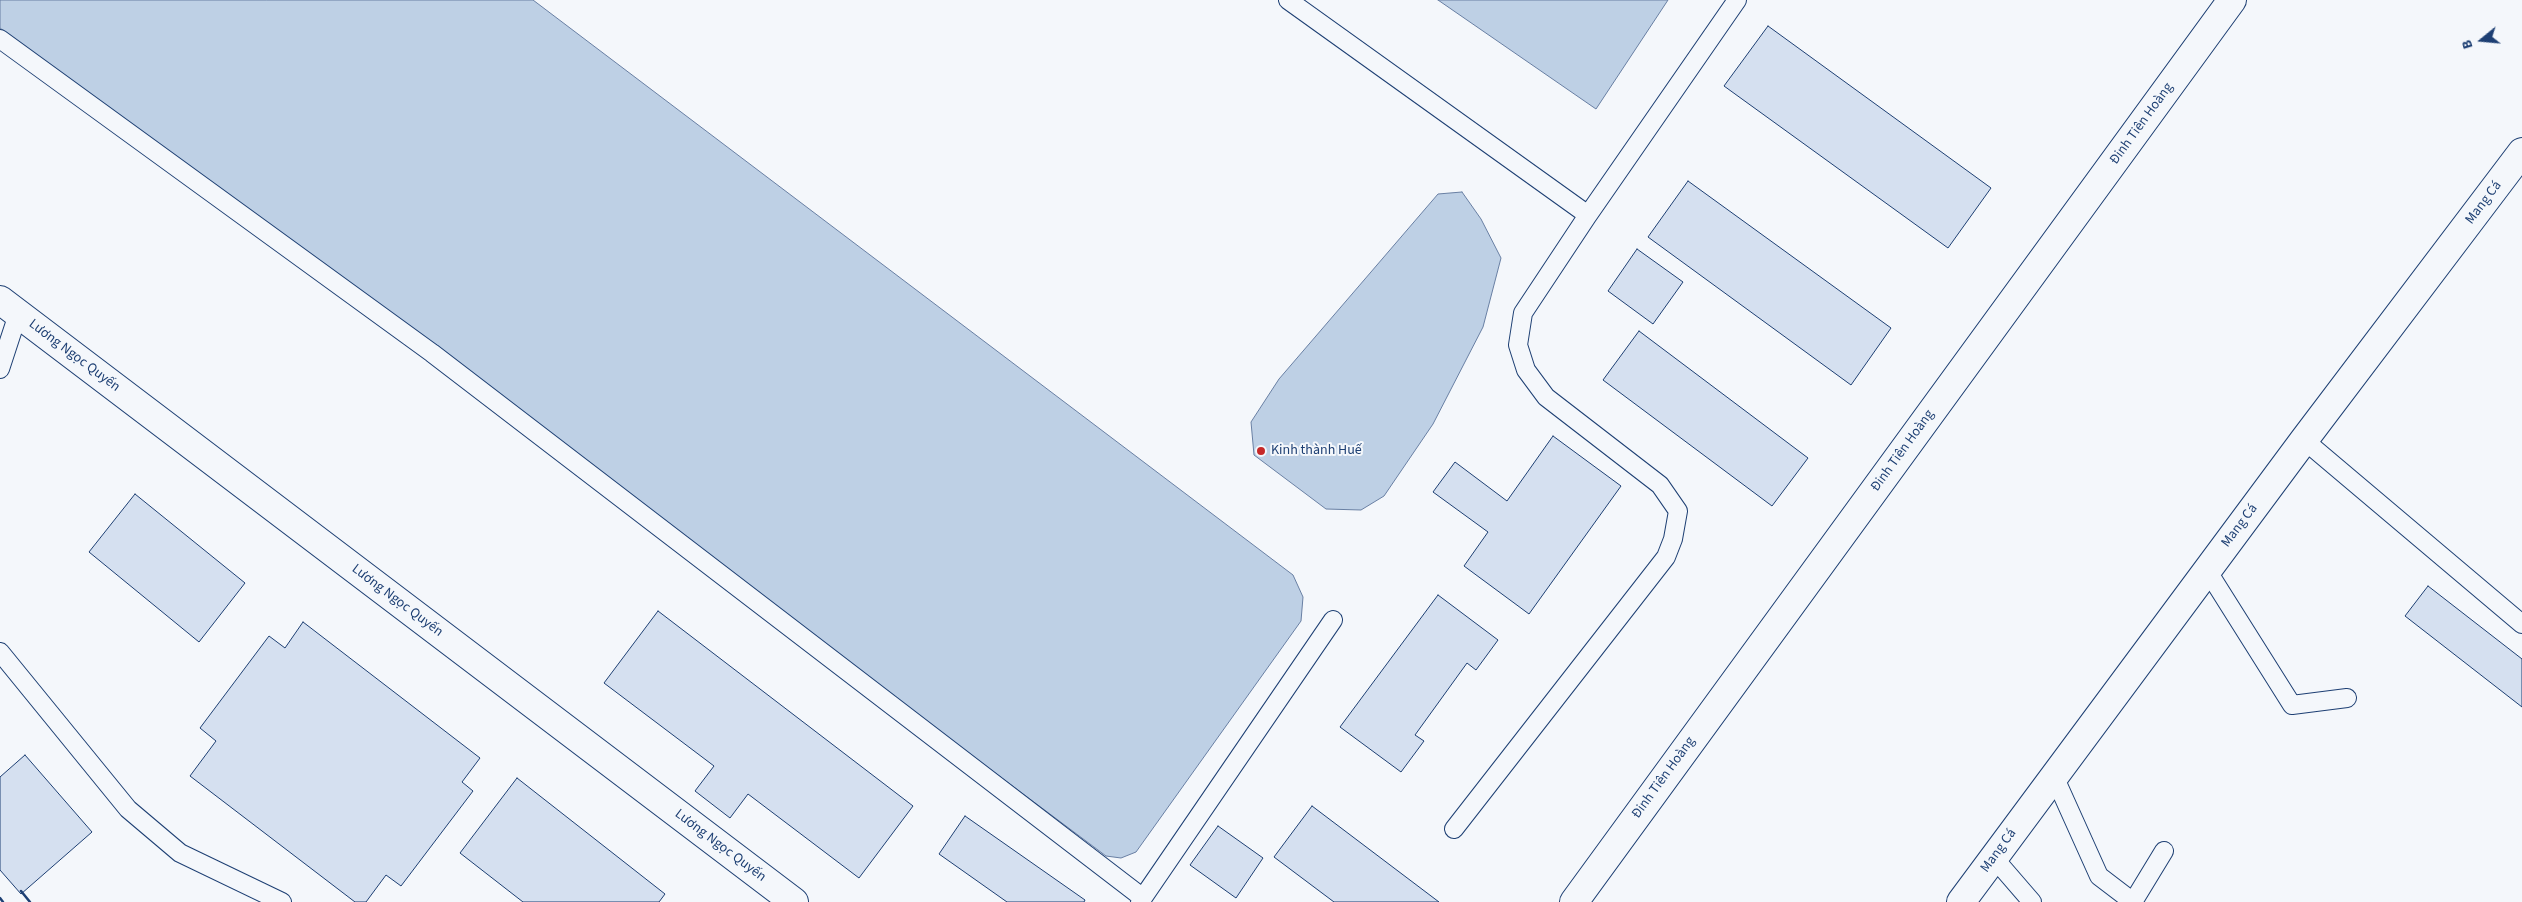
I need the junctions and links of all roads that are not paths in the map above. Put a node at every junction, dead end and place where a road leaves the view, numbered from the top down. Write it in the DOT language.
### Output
graph roads {
  1 [pos="1288,0"];
  2 [pos="1737,0"];
  3 [pos="2232,0"];
  4 [pos="0,39"];
  5 [pos="2522,152"];
  6 [pos="1588,215"];
  7 [pos="9,307"];
  8 [pos="0,369"];
  9 [pos="2304,440"];
  10 [pos="2207,570"];
  11 [pos="1333,620"];
  12 [pos="2522,624"];
  13 [pos="0,652"];
  14 [pos="2347,698"];
  15 [pos="2054,776"];
  16 [pos="1454,829"];
  17 [pos="2164,851"];
  18 [pos="1994,858"];
  19 [pos="1142,900"];
  20 [pos="282,902"];
  21 [pos="794,902"];
  22 [pos="1574,902"];
  23 [pos="1961,902"];
  24 [pos="2032,902"];
  1 -- 6 [label="lane"];
  2 -- 6 [label="lane"];
  3 -- 22 [label="street, Đinh Tiên Hoàng"];
  4 -- 19 [label="lane"];
  5 -- 9 [label="street, Mang Cá"];
  6 -- 16 [label="lane"];
  7 -- 8 [label="lane"];
  7 -- 21 [label="street, Lương Ngọc Quyến"];
  9 -- 10 [label="street, Mang Cá"];
  9 -- 12 [label="lane"];
  10 -- 14 [label="lane"];
  10 -- 15 [label="street, Mang Cá"];
  11 -- 19 [label="lane"];
  13 -- 20 [label="lane"];
  15 -- 17 [label="lane"];
  15 -- 18 [label="street, Mang Cá"];
  18 -- 23 [label="street, Mang Cá"];
  18 -- 24 [label="lane"];
}
